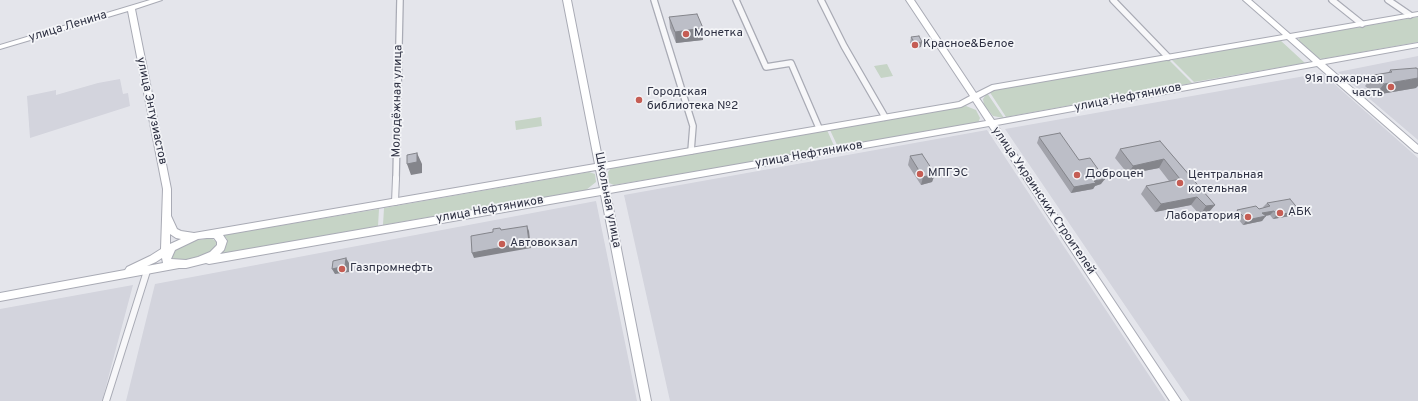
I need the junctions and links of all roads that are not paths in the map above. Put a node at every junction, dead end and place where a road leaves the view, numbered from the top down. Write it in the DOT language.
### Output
graph roads {
  1 [pos="158,0"];
  2 [pos="400,0"];
  3 [pos="567,0"];
  4 [pos="654,0"];
  5 [pos="736,0"];
  6 [pos="821,0"];
  7 [pos="910,0"];
  8 [pos="1113,0"];
  9 [pos="1247,0"];
  10 [pos="1332,0"];
  11 [pos="1388,0"];
  12 [pos="131,8"];
  13 [pos="1414,15"];
  14 [pos="1362,24"];
  15 [pos="1289,37"];
  16 [pos="1418,45"];
  17 [pos="0,47"];
  18 [pos="1168,58"];
  19 [pos="1319,63"];
  20 [pos="975,97"];
  21 [pos="885,117"];
  22 [pos="991,123"];
  23 [pos="819,128"];
  24 [pos="1418,150"];
  25 [pos="691,151"];
  26 [pos="600,167"];
  27 [pos="605,190"];
  28 [pos="395,202"];
  29 [pos="167,215"];
  30 [pos="207,234"];
  31 [pos="196,236"];
  32 [pos="164,239"];
  33 [pos="168,252"];
  34 [pos="200,261"];
  35 [pos="186,264"];
  36 [pos="146,268"];
  37 [pos="0,297"];
  38 [pos="106,401"];
  39 [pos="646,401"];
  40 [pos="1176,401"];
  1 -- 12 [label="main road, улица Ленина"];
  2 -- 28 [label="street, Молодёжная улица"];
  3 -- 26 [label="main road, Школьная улица"];
  4 -- 25 [label="street"];
  5 -- 23 [label="street"];
  6 -- 21 [label="street"];
  7 -- 20 [label="main road, улица Украинских Строителей"];
  8 -- 18 [label="street"];
  9 -- 15 [label="main road"];
  10 -- 14 [label="street"];
  11 -- 13 [label="street"];
  12 -- 17 [label="main road, улица Ленина"];
  12 -- 29 [label="main road, улица Энтузиастов"];
  13 -- 14 [label="main road, улица Нефтяников"];
  14 -- 15 [label="main road, улица Нефтяников"];
  15 -- 18 [label="main road, улица Нефтяников"];
  15 -- 19 [label="main road"];
  16 -- 19 [label="main road, улица Нефтяников"];
  18 -- 20 [label="main road, улица Нефтяников"];
  19 -- 22 [label="main road, улица Нефтяников"];
  19 -- 24 [label="main road"];
  20 -- 21 [label="main road, улица Нефтяников"];
  20 -- 22 [label="main road, улица Украинских Строителей"];
  21 -- 23 [label="main road, улица Нефтяников"];
  22 -- 27 [label="main road, улица Нефтяников"];
  22 -- 40 [label="main road, улица Украинских Строителей"];
  23 -- 25 [label="main road, улица Нефтяников"];
  25 -- 26 [label="main road, улица Нефтяников"];
  26 -- 27 [label="main road, Школьная улица"];
  26 -- 28 [label="main road, улица Нефтяников"];
  27 -- 34 [label="main road, улица Нефтяников"];
  27 -- 39 [label="main road, Школьная улица"];
  28 -- 30 [label="main road, улица Нефтяников"];
  29 -- 31 [label="main road, улица Энтузиастов"];
  29 -- 32 [label="main road, улица Энтузиастов"];
  30 -- 31 [label="main road, улица Нефтяников"];
  30 -- 34 [label="main road, улица Нефтяников"];
  31 -- 33 [label="main road, улица Нефтяников"];
  32 -- 33 [label="main road, улица Энтузиастов"];
  32 -- 36 [label="main road"];
  33 -- 35 [label="main road, улица Нефтяников"];
  33 -- 36 [label="main road, улица Нефтяников"];
  34 -- 35 [label="main road, улица Нефтяников"];
  35 -- 36 [label="main road, улица Нефтяников"];
  36 -- 37 [label="main road, улица Нефтяников"];
  36 -- 38 [label="street"];
}
